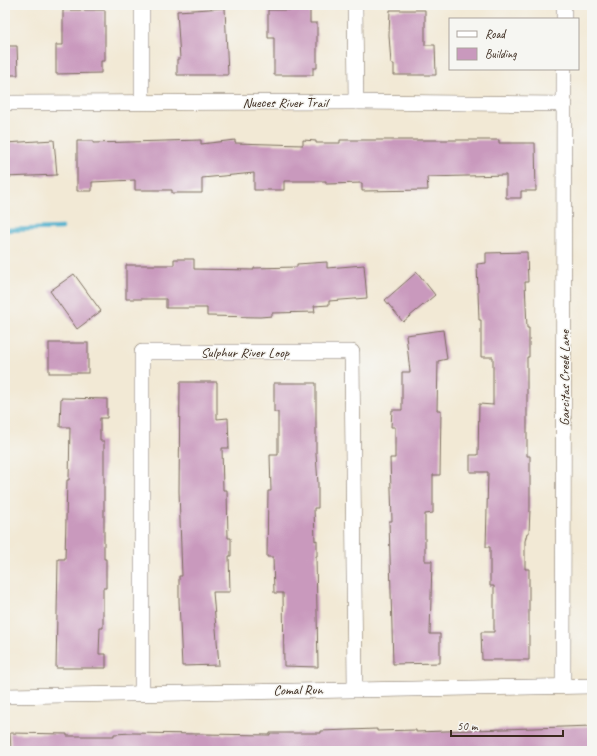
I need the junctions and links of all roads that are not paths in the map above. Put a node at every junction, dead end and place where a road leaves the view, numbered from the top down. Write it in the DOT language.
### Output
graph roads {
  1 [pos="142,5"];
  2 [pos="355,5"];
  3 [pos="564,5"];
  4 [pos="564,18"];
  5 [pos="564,70"];
  6 [pos="142,102"];
  7 [pos="356,102"];
  8 [pos="5,103"];
  9 [pos="564,104"];
  10 [pos="563,686"];
  11 [pos="592,686"];
  12 [pos="355,689"];
  13 [pos="142,693"];
  14 [pos="5,696"];
  1 -- 6 [label="street"];
  2 -- 7 [label="street"];
  3 -- 4 [label="street"];
  5 -- 9 [label="street, Garcitas Creek Lane"];
  6 -- 7 [label="street, Nueces River Trail"];
  6 -- 8 [label="street, Nueces River Trail"];
  7 -- 9 [label="street, Nueces River Trail"];
  9 -- 10 [label="street, Garcitas Creek Lane"];
  10 -- 11 [label="street, Comal Run"];
  10 -- 12 [label="street, Comal Run"];
  12 -- 13 [label="street, Comal Run"];
  12 -- 13 [label="street, Sulphur River Loop"];
  13 -- 14 [label="street, Comal Run"];
}
